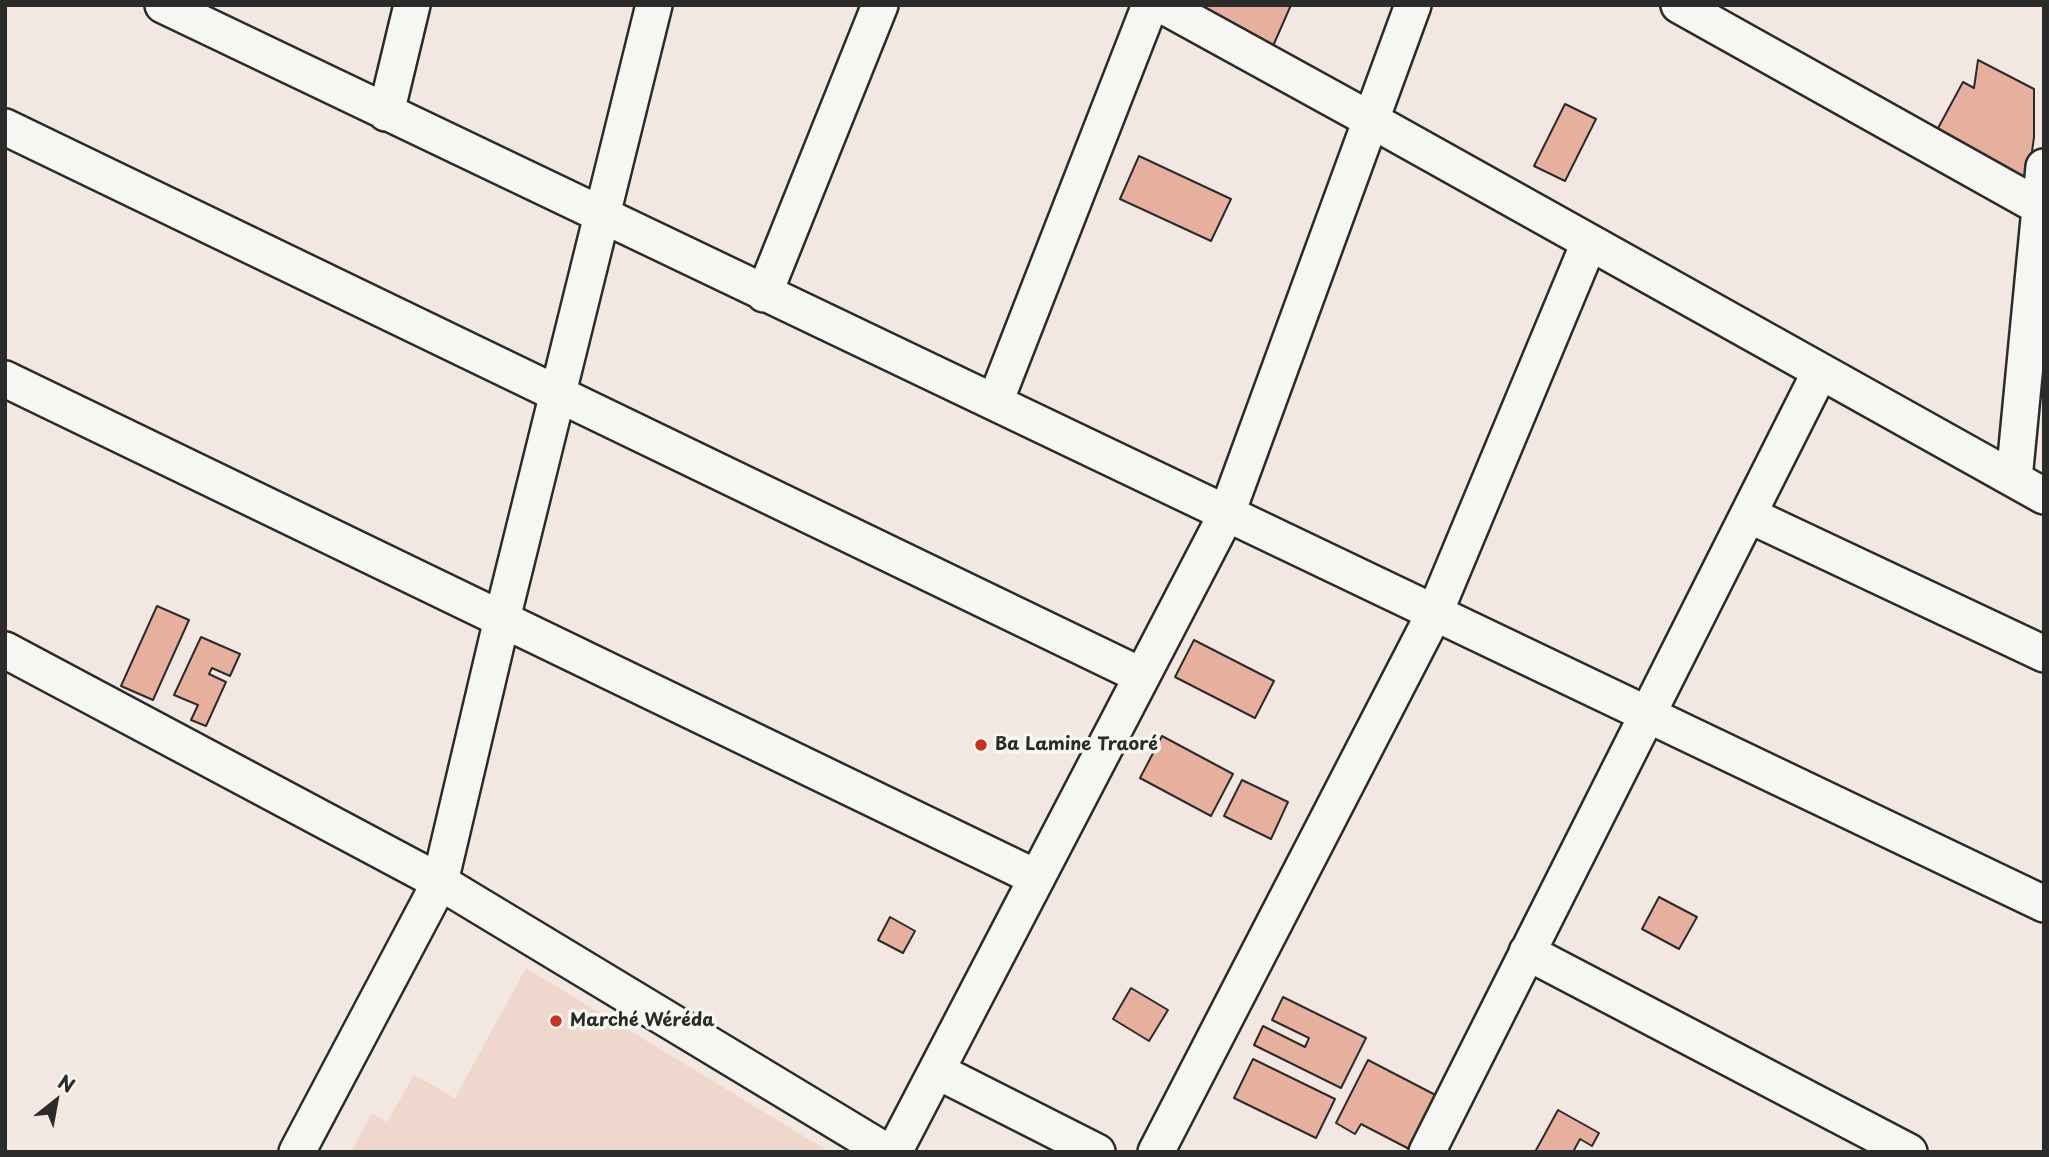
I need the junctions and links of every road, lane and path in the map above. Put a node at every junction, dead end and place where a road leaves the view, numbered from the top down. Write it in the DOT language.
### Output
graph roads {
  1 [pos="163,5"];
  2 [pos="412,5"];
  3 [pos="654,5"];
  4 [pos="880,5"];
  5 [pos="1150,5"];
  6 [pos="1162,5"];
  7 [pos="1413,5"];
  8 [pos="1679,5"];
  9 [pos="386,113"];
  10 [pos="1371,120"];
  11 [pos="5,127"];
  12 [pos="2044,167"];
  13 [pos="602,217"];
  14 [pos="2040,226"];
  15 [pos="1588,243"];
  16 [pos="764,294"];
  17 [pos="1820,372"];
  18 [pos="5,379"];
  19 [pos="558,394"];
  20 [pos="995,402"];
  21 [pos="2014,479"];
  22 [pos="2044,496"];
  23 [pos="1227,513"];
  24 [pos="1749,514"];
  25 [pos="1436,612"];
  26 [pos="502,619"];
  27 [pos="5,650"];
  28 [pos="2044,654"];
  29 [pos="1142,676"];
  30 [pos="1648,713"];
  31 [pos="1037,878"];
  32 [pos="440,883"];
  33 [pos="2044,904"];
  34 [pos="1527,952"];
  35 [pos="937,1070"];
  36 [pos="297,1152"];
  37 [pos="887,1152"];
  38 [pos="894,1152"];
  39 [pos="1097,1152"];
  40 [pos="1156,1152"];
  41 [pos="1427,1152"];
  42 [pos="1909,1152"];
  1 -- 9 [label="street"];
  2 -- 9 [label="street"];
  3 -- 13 [label="street"];
  4 -- 16 [label="street"];
  5 -- 20 [label="street"];
  6 -- 10 [label="street"];
  7 -- 10 [label="street"];
  8 -- 14 [label="street"];
  9 -- 13 [label="street"];
  10 -- 15 [label="street"];
  10 -- 23 [label="street"];
  11 -- 19 [label="street"];
  12 -- 14 [label="street"];
  13 -- 16 [label="street"];
  13 -- 19 [label="street"];
  14 -- 21 [label="street"];
  15 -- 17 [label="street"];
  15 -- 25 [label="street"];
  16 -- 20 [label="street"];
  17 -- 21 [label="street"];
  17 -- 24 [label="street"];
  18 -- 26 [label="street"];
  19 -- 26 [label="street"];
  19 -- 29 [label="street"];
  20 -- 23 [label="street"];
  21 -- 22 [label="street"];
  23 -- 25 [label="street"];
  23 -- 29 [label="street"];
  24 -- 28 [label="street"];
  24 -- 30 [label="street"];
  25 -- 30 [label="street"];
  25 -- 40 [label="street"];
  26 -- 31 [label="street"];
  26 -- 32 [label="street"];
  27 -- 32 [label="street"];
  29 -- 31 [label="street"];
  30 -- 33 [label="street"];
  30 -- 34 [label="street"];
  31 -- 35 [label="street"];
  32 -- 36 [label="street"];
  32 -- 37 [label="street"];
  34 -- 41 [label="street"];
  34 -- 42 [label="street"];
  35 -- 38 [label="street"];
  35 -- 39 [label="street"];
}
